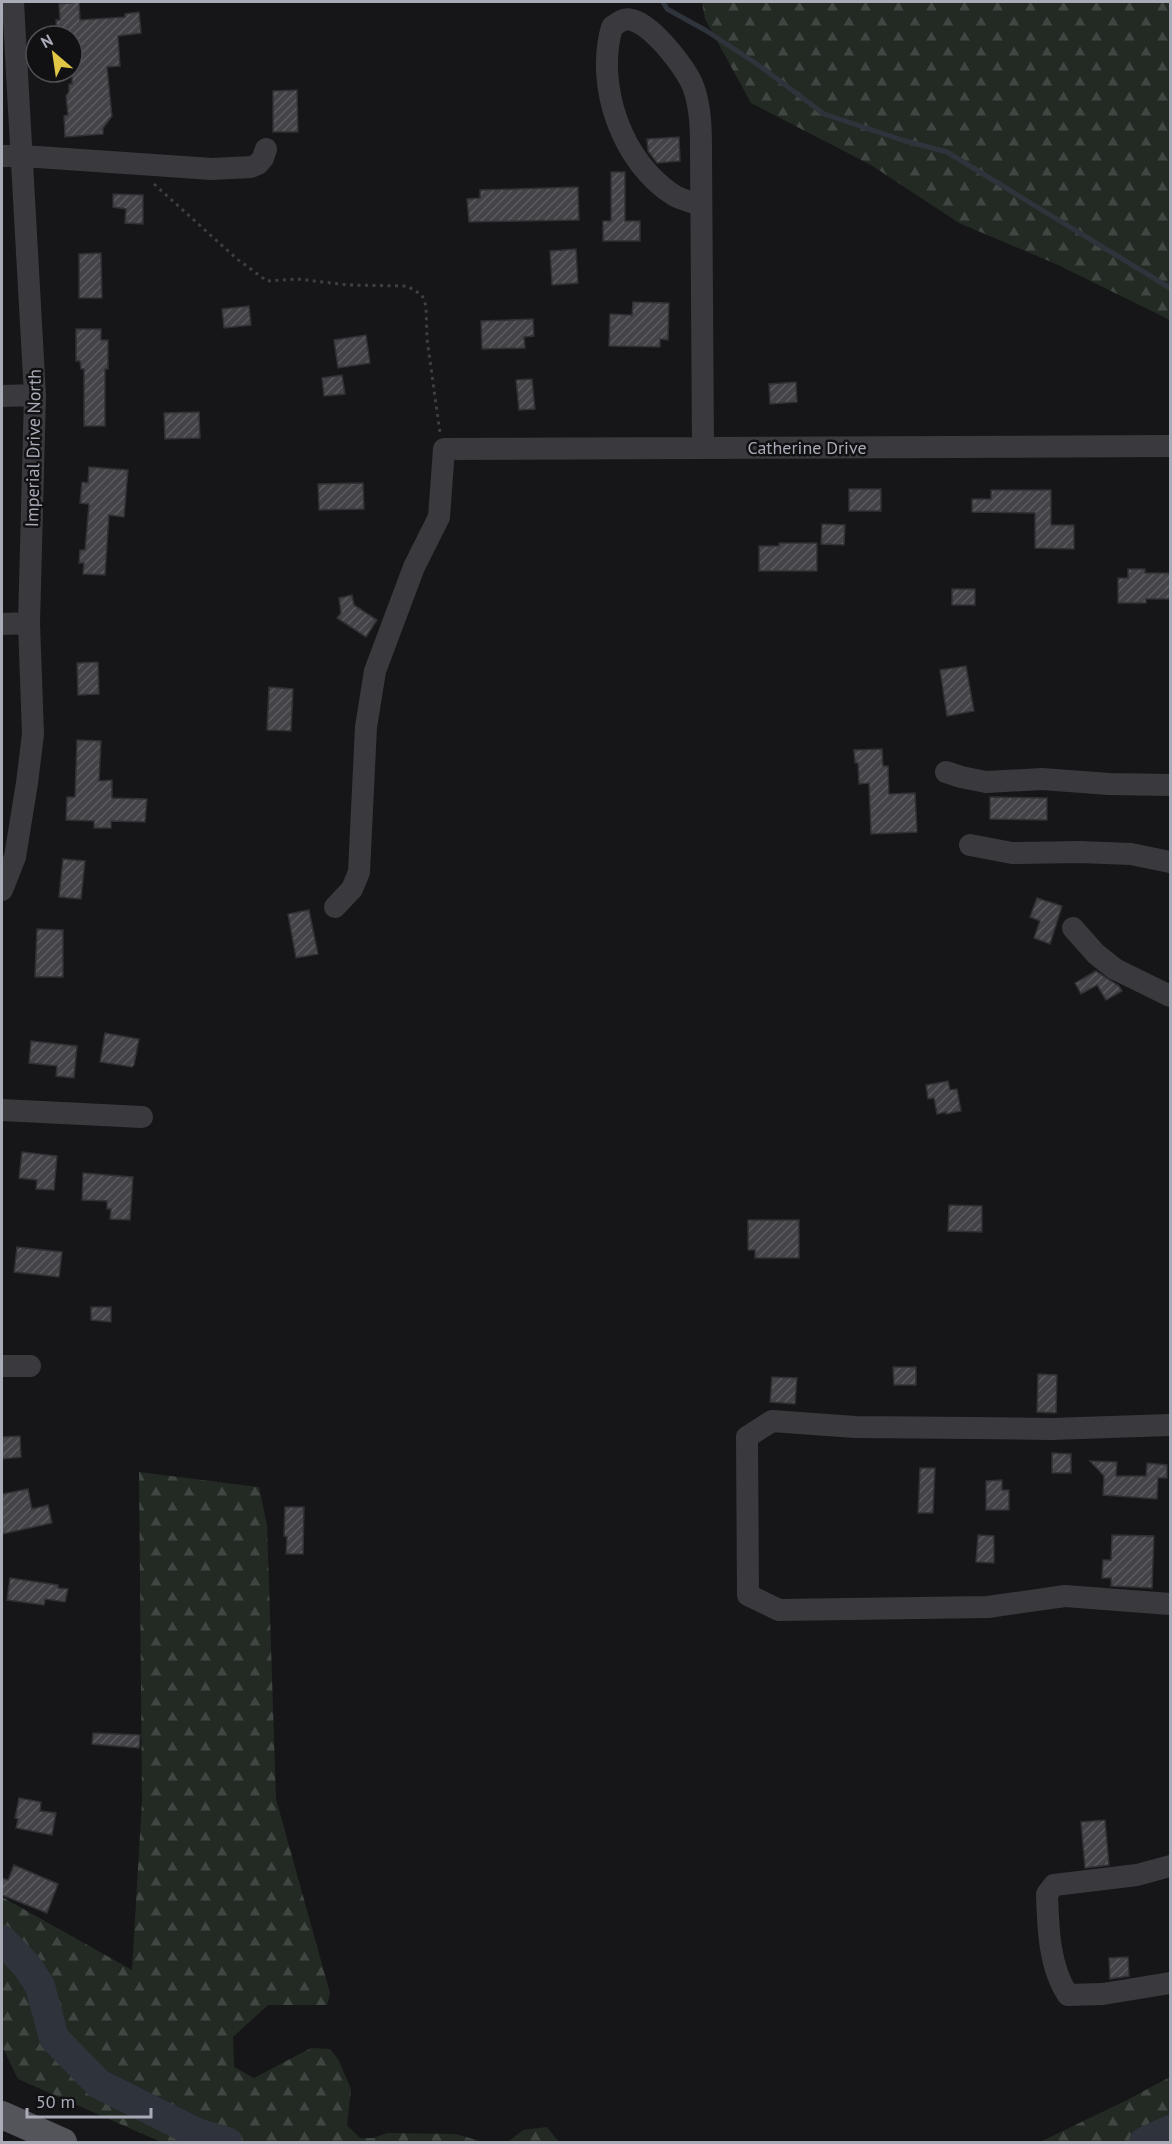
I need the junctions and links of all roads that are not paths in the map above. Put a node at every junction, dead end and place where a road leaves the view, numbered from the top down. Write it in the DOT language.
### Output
graph roads {
  1 [pos="13,2"];
  2 [pos="266,149"];
  3 [pos="12,156"];
  4 [pos="701,205"];
  5 [pos="35,395"];
  6 [pos="2,396"];
  7 [pos="1170,446"];
  8 [pos="703,448"];
  9 [pos="29,622"];
  10 [pos="2,624"];
  11 [pos="946,772"];
  12 [pos="1170,785"];
  13 [pos="970,845"];
  14 [pos="1170,862"];
  15 [pos="2,890"];
  16 [pos="335,907"];
  17 [pos="1073,928"];
  18 [pos="1170,996"];
  19 [pos="2,1110"];
  20 [pos="142,1117"];
  21 [pos="2,1366"];
  22 [pos="30,1366"];
  23 [pos="1170,1425"];
  24 [pos="1170,1604"];
  25 [pos="1170,1866"];
  26 [pos="1170,1983"];
  27 [pos="2,2115"];
  28 [pos="63,2142"];
  1 -- 3 [label="street, Imperial Drive North"];
  2 -- 3 [label="street"];
  3 -- 5 [label="street, Imperial Drive North"];
  4 -- 4 [label="street"];
  4 -- 8 [label="street"];
  5 -- 6 [label="street"];
  5 -- 9 [label="street, Imperial Drive North"];
  7 -- 8 [label="street, Catherine Drive"];
  8 -- 16 [label="street, Catherine Drive"];
  9 -- 10 [label="street"];
  9 -- 15 [label="street, Imperial Drive North"];
  11 -- 12 [label="street"];
  13 -- 14 [label="street"];
  17 -- 18 [label="street"];
  19 -- 20 [label="street"];
  21 -- 22 [label="street"];
  23 -- 24 [label="street"];
  25 -- 26 [label="street"];
  27 -- 28 [label="main road"];
}
